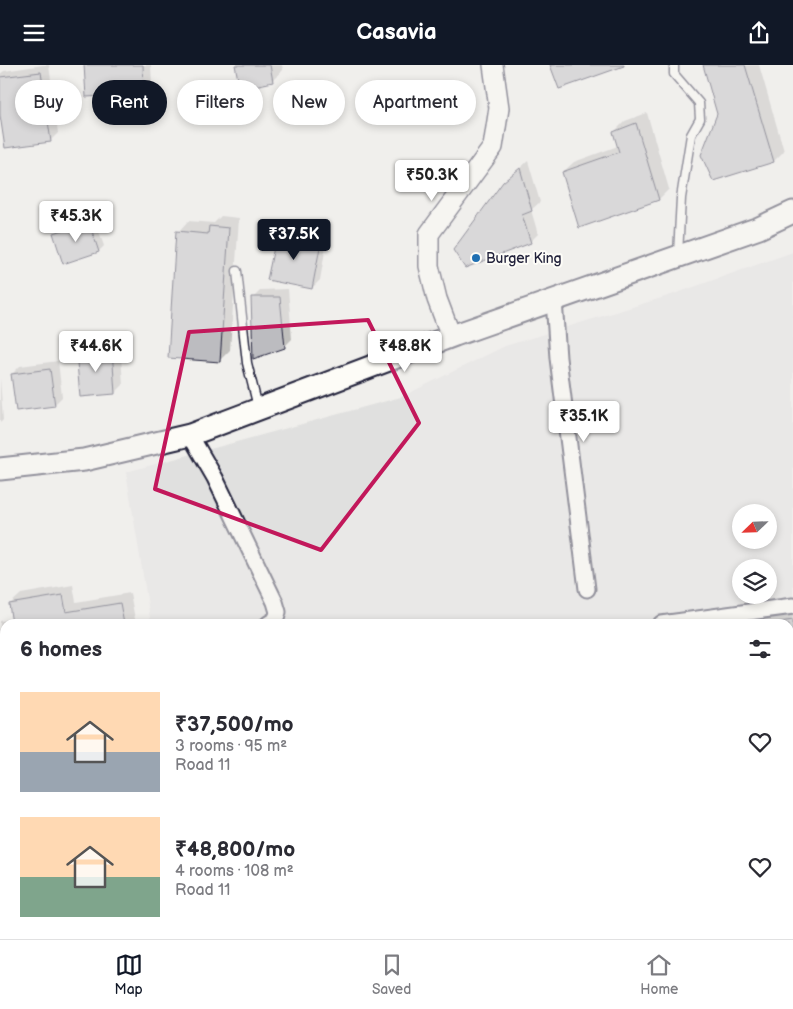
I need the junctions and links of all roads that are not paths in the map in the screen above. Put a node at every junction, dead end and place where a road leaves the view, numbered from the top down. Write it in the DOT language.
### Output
graph roads {
  1 [pos="493,65"];
  2 [pos="674,65"];
  3 [pos="793,212"];
  4 [pos="678,256"];
  5 [pos="237,271"];
  6 [pos="554,300"];
  7 [pos="451,336"];
  8 [pos="258,409"];
  9 [pos="190,435"];
  10 [pos="0,469"];
  11 [pos="587,589"];
  12 [pos="793,605"];
  13 [pos="276,619"];
  14 [pos="693,619"];
  1 -- 7 [label="street"];
  2 -- 4 [label="lane"];
  3 -- 4 [label="main road"];
  4 -- 6 [label="main road"];
  5 -- 8 [label="lane"];
  6 -- 7 [label="main road"];
  6 -- 11 [label="street"];
  7 -- 8 [label="main road"];
  8 -- 9 [label="main road"];
  9 -- 10 [label="main road"];
  9 -- 13 [label="street"];
  12 -- 14 [label="street"];
}
